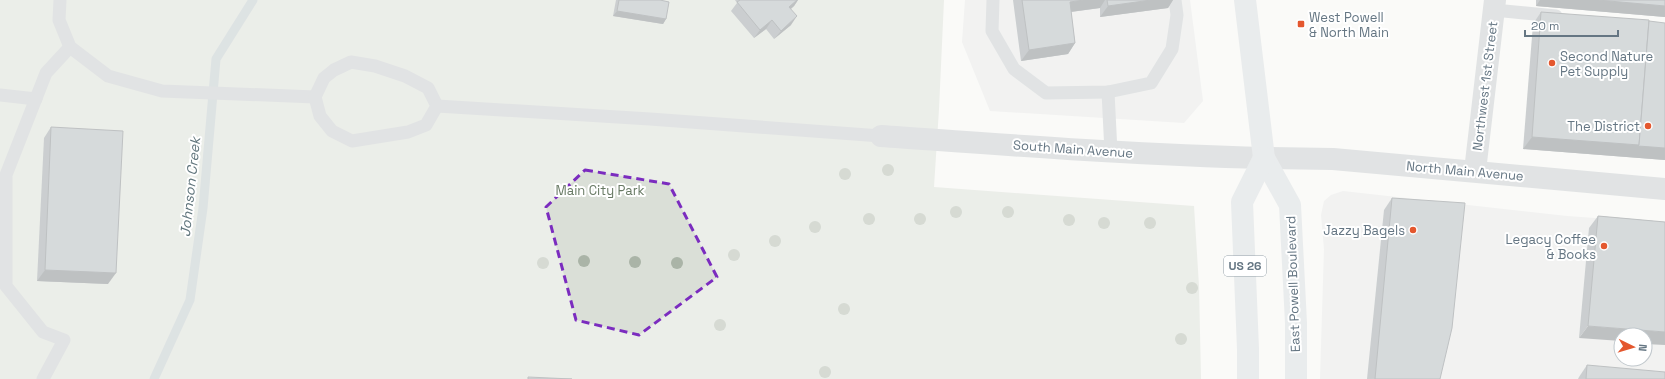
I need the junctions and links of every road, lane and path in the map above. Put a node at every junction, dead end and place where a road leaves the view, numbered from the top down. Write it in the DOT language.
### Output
graph roads {
  1 [pos="60,0"];
  2 [pos="992,0"];
  3 [pos="1175,0"];
  4 [pos="1245,0"];
  5 [pos="1495,5"];
  6 [pos="1572,17"];
  7 [pos="70,47"];
  8 [pos="1108,92"];
  9 [pos="0,95"];
  10 [pos="315,97"];
  11 [pos="36,99"];
  12 [pos="436,106"];
  13 [pos="881,136"];
  14 [pos="1111,152"];
  15 [pos="1264,158"];
  16 [pos="1475,171"];
  17 [pos="1665,189"];
  18 [pos="43,379"];
  19 [pos="1248,379"];
  20 [pos="1296,379"];
  1 -- 7 [label="lane"];
  2 -- 8 [label="lane"];
  3 -- 8 [label="lane"];
  4 -- 15 [label="main road"];
  5 -- 6 [label="lane"];
  5 -- 16 [label="street, Northwest 1st Street"];
  7 -- 10 [label="lane"];
  7 -- 11 [label="lane"];
  8 -- 14 [label="lane"];
  9 -- 11 [label="lane"];
  10 -- 12 [label="lane"];
  10 -- 12 [label="lane"];
  11 -- 18 [label="lane"];
  12 -- 13 [label="lane"];
  13 -- 14 [label="street, South Main Avenue"];
  14 -- 15 [label="street, South Main Avenue"];
  15 -- 16 [label="street, North Main Avenue"];
  15 -- 19 [label="main road, US 26"];
  15 -- 20 [label="main road, East Powell Boulevard"];
  16 -- 17 [label="street, North Main Avenue"];
}
